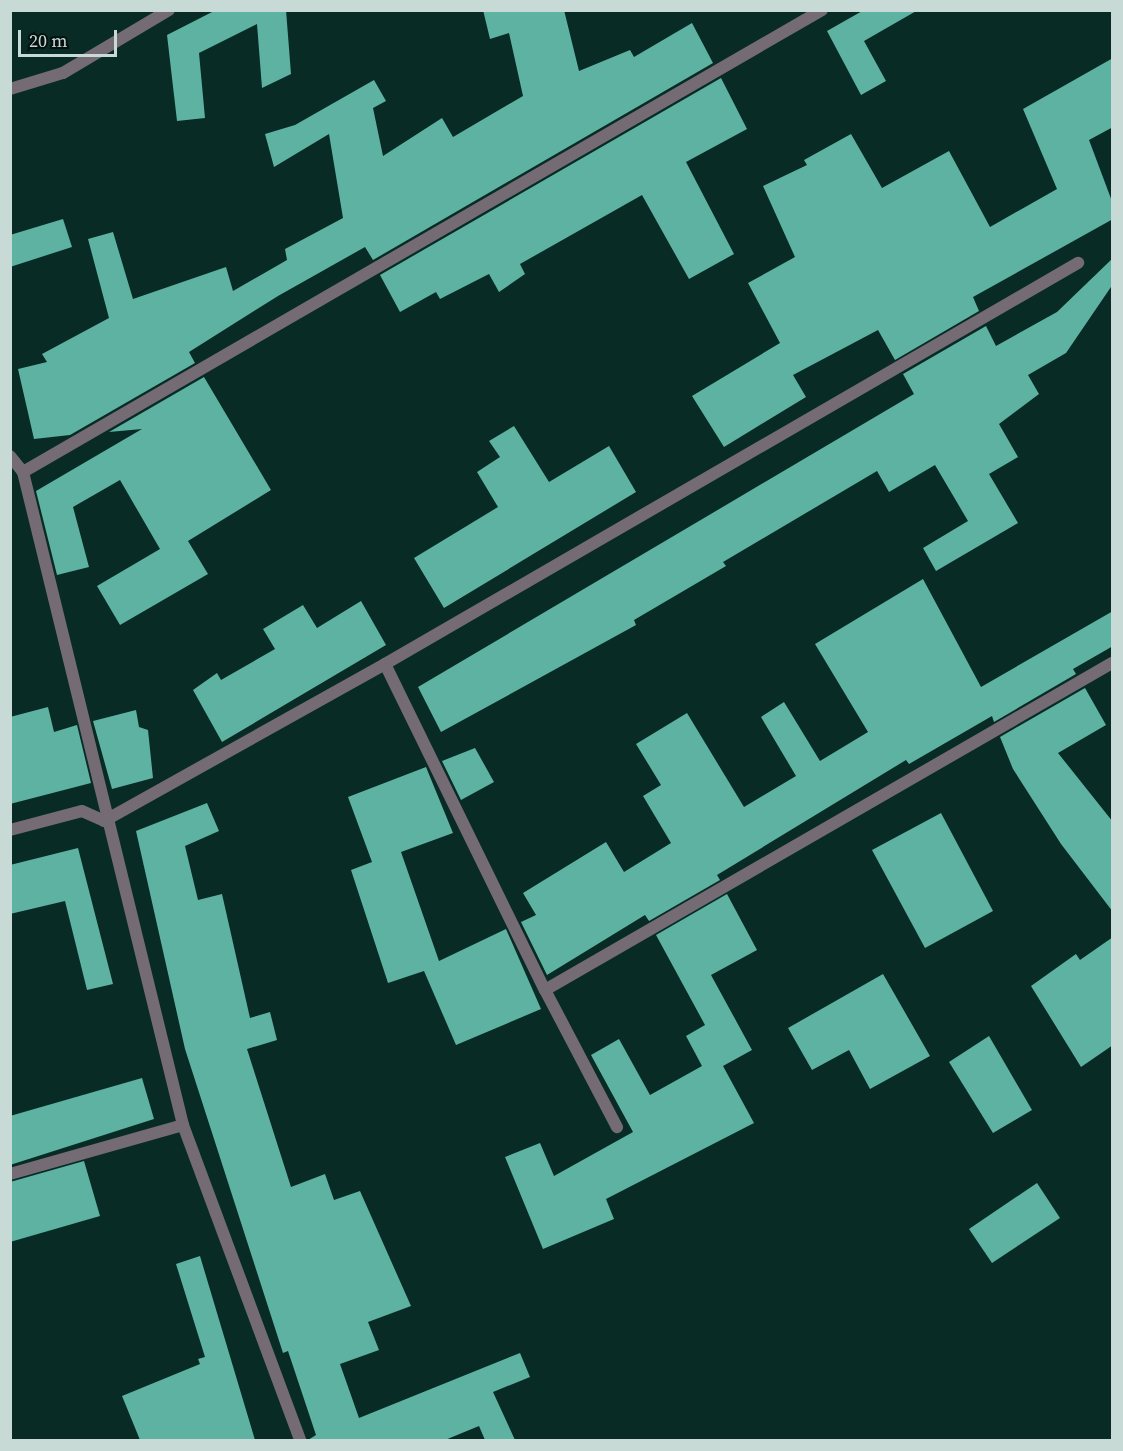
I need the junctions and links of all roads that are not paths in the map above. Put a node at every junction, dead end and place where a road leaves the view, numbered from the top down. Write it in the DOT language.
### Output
graph roads {
  1 [pos="169,10"];
  2 [pos="822,10"];
  3 [pos="10,89"];
  4 [pos="1078,263"];
  5 [pos="10,456"];
  6 [pos="23,472"];
  7 [pos="1113,663"];
  8 [pos="385,664"];
  9 [pos="104,820"];
  10 [pos="10,830"];
  11 [pos="545,990"];
  12 [pos="183,1125"];
  13 [pos="617,1127"];
  14 [pos="10,1174"];
  15 [pos="300,1440"];
  1 -- 3 [label="street"];
  2 -- 6 [label="street"];
  4 -- 8 [label="street"];
  5 -- 6 [label="street"];
  6 -- 9 [label="street"];
  7 -- 11 [label="street"];
  8 -- 9 [label="street"];
  8 -- 11 [label="street"];
  9 -- 10 [label="street"];
  9 -- 12 [label="street"];
  11 -- 13 [label="street"];
  12 -- 14 [label="street"];
  12 -- 15 [label="street"];
}
